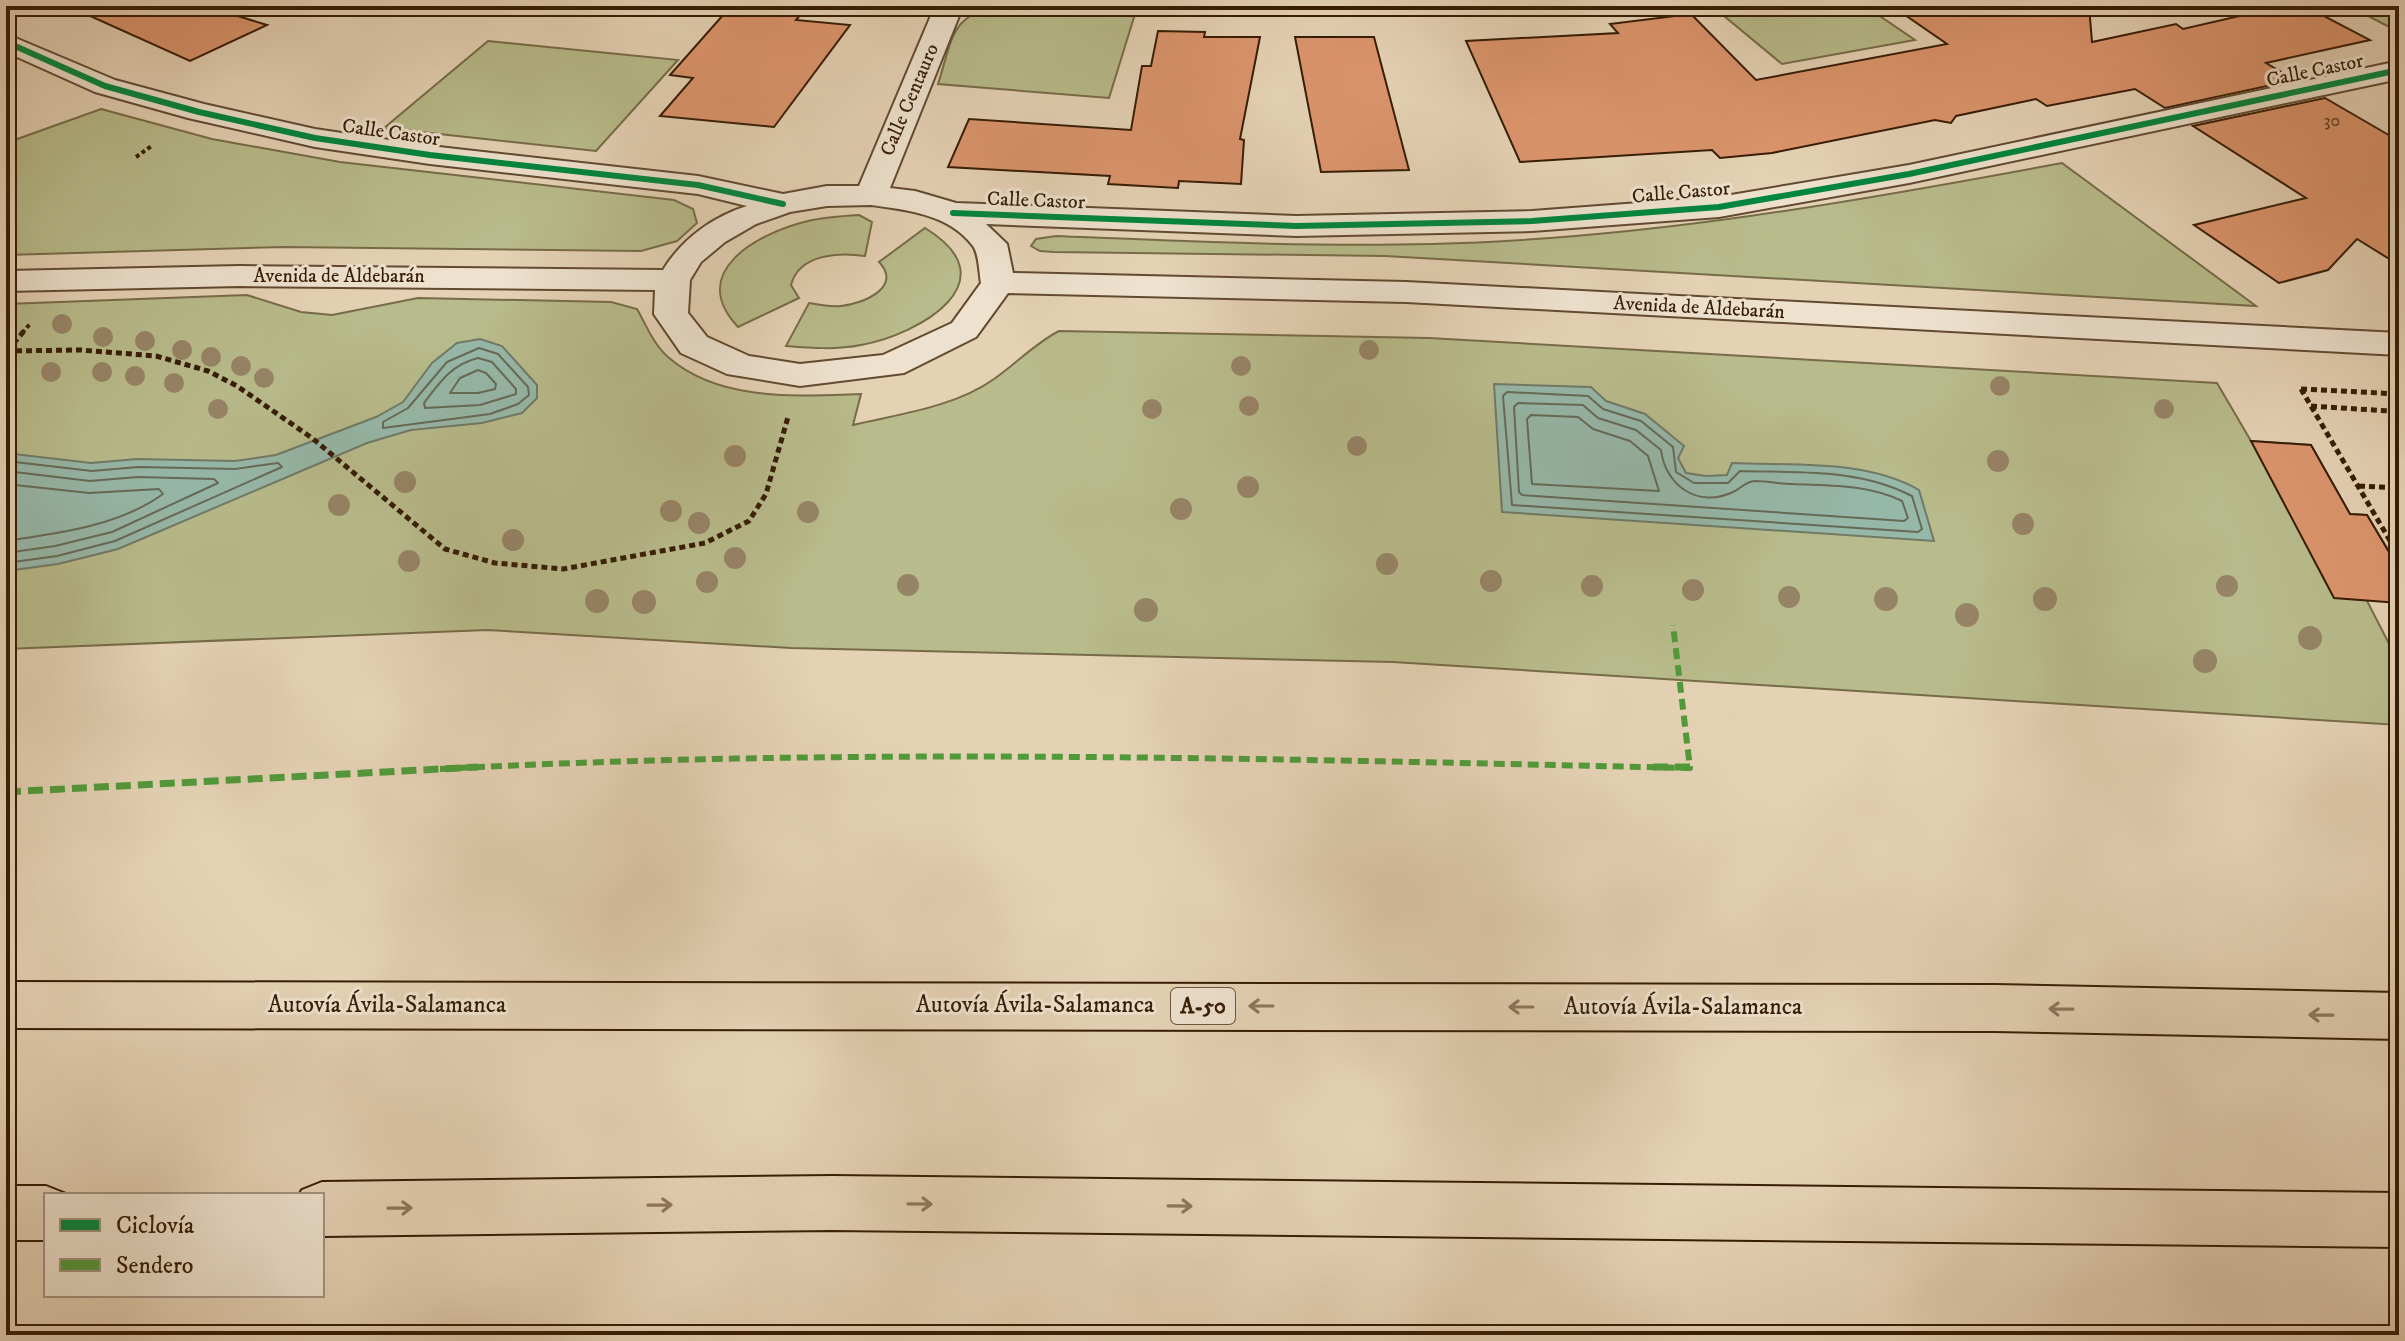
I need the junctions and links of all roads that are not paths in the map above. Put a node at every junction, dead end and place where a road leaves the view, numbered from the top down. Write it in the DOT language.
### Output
graph roads {
  1 [pos="949,6"];
  2 [pos="6,42"];
  3 [pos="2399,70"];
  4 [pos="871,195"];
  5 [pos="783,204"];
  6 [pos="953,213"];
  7 [pos="673,280"];
  8 [pos="6,281"];
  9 [pos="998,283"];
  10 [pos="2399,344"];
  11 [pos="6,1005"];
  12 [pos="2399,1016"];
  13 [pos="324,1209"];
  14 [pos="6,1213"];
  15 [pos="44,1213"];
  16 [pos="2399,1220"];
  1 -- 4 [label="street, Calle Centauro"];
  2 -- 5 [label="street, Calle Castor"];
  3 -- 6 [label="street, Calle Castor"];
  4 -- 5 [label="street"];
  4 -- 6 [label="street"];
  5 -- 7 [label="street"];
  6 -- 9 [label="street"];
  7 -- 8 [label="street, Avenida de Aldebarán"];
  7 -- 9 [label="street"];
  9 -- 10 [label="street, Avenida de Aldebarán"];
  12 -- 11 [label="highway, Autovía Ávila-Salamanca / A-50, one-way"];
  13 -- 16 [label="highway, one-way"];
  14 -- 15 [label="highway"];
}
